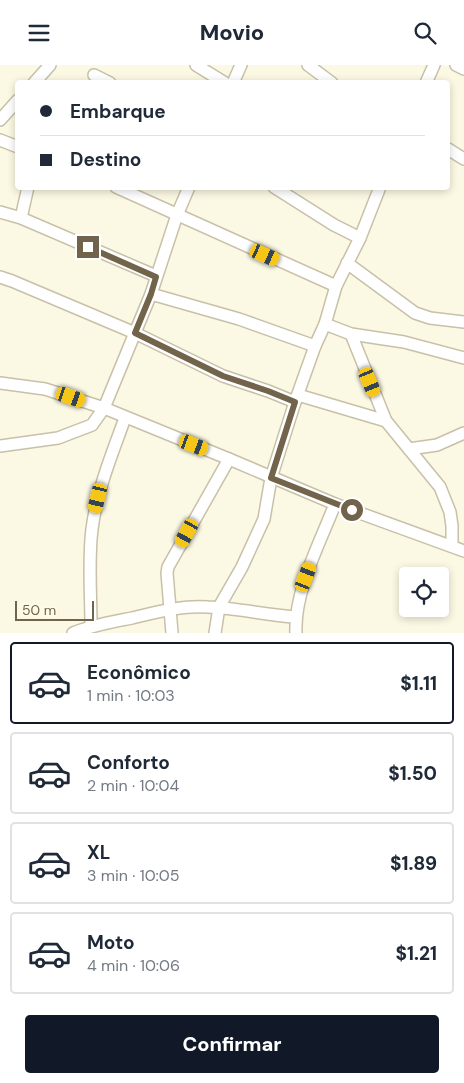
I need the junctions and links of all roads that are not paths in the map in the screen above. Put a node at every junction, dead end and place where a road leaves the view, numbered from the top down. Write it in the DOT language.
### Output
graph roads {
  1 [pos="50,65"];
  2 [pos="196,65"];
  3 [pos="241,65"];
  4 [pos="308,65"];
  5 [pos="329,65"];
  6 [pos="434,65"];
  7 [pos="456,65"];
  8 [pos="464,69"];
  9 [pos="322,76"];
  10 [pos="37,80"];
  11 [pos="220,80"];
  12 [pos="234,80"];
  13 [pos="328,80"];
  14 [pos="427,80"];
  15 [pos="15,103"];
  16 [pos="0,120"];
  17 [pos="0,140"];
  18 [pos="15,146"];
  19 [pos="450,150"];
  20 [pos="464,159"];
  21 [pos="27,190"];
  22 [pos="123,190"];
  23 [pos="188,190"];
  24 [pos="279,190"];
  25 [pos="379,190"];
  26 [pos="0,212"];
  27 [pos="177,215"];
  28 [pos="21,217"];
  29 [pos="360,237"];
  30 [pos="347,263"];
  31 [pos="0,277"];
  32 [pos="156,277"];
  33 [pos="336,287"];
  34 [pos="151,294"];
  35 [pos="464,322"];
  36 [pos="325,324"];
  37 [pos="135,333"];
  38 [pos="351,334"];
  39 [pos="315,345"];
  40 [pos="464,358"];
  41 [pos="0,383"];
  42 [pos="296,399"];
  43 [pos="104,409"];
  44 [pos="125,418"];
  45 [pos="386,421"];
  46 [pos="464,433"];
  47 [pos="0,446"];
  48 [pos="409,449"];
  49 [pos="228,459"];
  50 [pos="271,478"];
  51 [pos="335,504"];
  52 [pos="452,546"];
  53 [pos="464,551"];
  54 [pos="219,607"];
  55 [pos="171,609"];
  56 [pos="295,617"];
  57 [pos="90,626"];
  58 [pos="74,633"];
  59 [pos="172,633"];
  60 [pos="215,633"];
  61 [pos="296,633"];
  1 -- 10 [label="street"];
  2 -- 11 [label="street"];
  3 -- 12 [label="street"];
  4 -- 9 [label="street"];
  5 -- 9 [label="street"];
  6 -- 14 [label="street"];
  7 -- 8 [label="street"];
  9 -- 13 [label="street"];
  15 -- 16 [label="street"];
  17 -- 18 [label="street"];
  19 -- 20 [label="street"];
  21 -- 28 [label="street"];
  22 -- 27 [label="street"];
  23 -- 27 [label="street"];
  24 -- 29 [label="street"];
  25 -- 29 [label="street"];
  26 -- 28 [label="street"];
  27 -- 32 [label="street"];
  27 -- 33 [label="street"];
  28 -- 32 [label="street"];
  29 -- 30 [label="street"];
  30 -- 33 [label="street"];
  30 -- 35 [label="street"];
  31 -- 37 [label="street"];
  32 -- 34 [label="street"];
  33 -- 36 [label="street"];
  34 -- 37 [label="street"];
  34 -- 39 [label="street"];
  36 -- 38 [label="street"];
  36 -- 39 [label="street"];
  37 -- 42 [label="street"];
  37 -- 43 [label="street"];
  38 -- 40 [label="street"];
  38 -- 45 [label="street"];
  39 -- 42 [label="street"];
  41 -- 43 [label="street"];
  42 -- 45 [label="street"];
  42 -- 50 [label="street"];
  43 -- 44 [label="street"];
  43 -- 47 [label="street"];
  44 -- 49 [label="street"];
  44 -- 57 [label="street"];
  45 -- 48 [label="street"];
  46 -- 48 [label="street"];
  48 -- 52 [label="street"];
  49 -- 50 [label="street"];
  49 -- 55 [label="street"];
  50 -- 51 [label="street"];
  50 -- 54 [label="street"];
  51 -- 52 [label="street"];
  51 -- 56 [label="street"];
  52 -- 53 [label="street"];
  54 -- 55 [label="street"];
  54 -- 56 [label="street"];
  54 -- 60 [label="street"];
  55 -- 57 [label="street"];
  55 -- 59 [label="street"];
  56 -- 61 [label="street"];
  57 -- 58 [label="street"];
}
